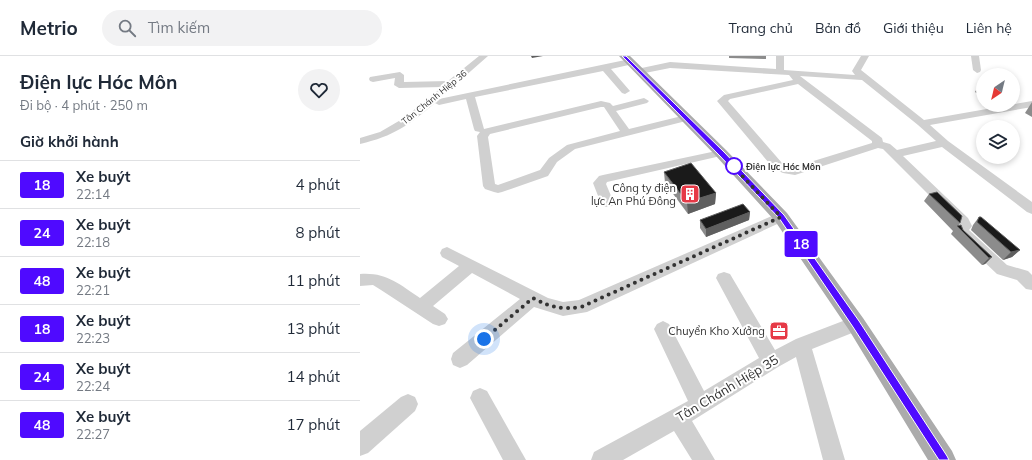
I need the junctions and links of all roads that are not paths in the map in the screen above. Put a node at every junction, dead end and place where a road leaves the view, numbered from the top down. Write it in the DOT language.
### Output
graph roads {
  1 [pos="484,56"];
  2 [pos="705,56"];
  3 [pos="780,56"];
  4 [pos="865,56"];
  5 [pos="975,56"];
  6 [pos="632,63"];
  7 [pos="708,67"];
  8 [pos="605,68"];
  9 [pos="977,68"];
  10 [pos="780,71"];
  11 [pos="791,73"];
  12 [pos="863,76"];
  13 [pos="371,79"];
  14 [pos="800,81"];
  15 [pos="451,84"];
  16 [pos="625,91"];
  17 [pos="470,96"];
  18 [pos="644,101"];
  19 [pos="439,102"];
  20 [pos="1032,104"];
  21 [pos="610,110"];
  22 [pos="686,118"];
  23 [pos="922,123"];
  24 [pos="479,129"];
  25 [pos="626,133"];
  26 [pos="360,141"];
  27 [pos="944,143"];
  28 [pos="877,145"];
  29 [pos="721,153"];
  30 [pos="895,154"];
  31 [pos="607,203"];
  32 [pos="1032,210"];
  33 [pos="781,217"];
  34 [pos="447,253"];
  35 [pos="471,265"];
  36 [pos="724,278"];
  37 [pos="360,280"];
  38 [pos="1032,284"];
  39 [pos="533,298"];
  40 [pos="420,308"];
  41 [pos="439,319"];
  42 [pos="856,324"];
  43 [pos="663,329"];
  44 [pos="802,346"];
  45 [pos="460,359"];
  46 [pos="771,361"];
  47 [pos="480,398"];
  48 [pos="408,404"];
  49 [pos="700,404"];
  50 [pos="678,418"];
  51 [pos="360,445"];
  52 [pos="515,460"];
  53 [pos="602,460"];
  54 [pos="704,460"];
  55 [pos="834,460"];
  56 [pos="943,460"];
  1 -- 15 [label="street, Tân Chánh Hiệp 36"];
  2 -- 7 [label="street"];
  3 -- 10 [label="street"];
  4 -- 12 [label="street"];
  5 -- 9 [label="street"];
  6 -- 7 [label="street"];
  6 -- 8 [label="street"];
  6 -- 22 [label="main road"];
  7 -- 10 [label="street"];
  8 -- 16 [label="street"];
  8 -- 17 [label="street"];
  10 -- 11 [label="street"];
  10 -- 12 [label="street"];
  11 -- 12 [label="street"];
  11 -- 14 [label="street"];
  12 -- 23 [label="street"];
  13 -- 15 [label="street"];
  14 -- 28 [label="street"];
  14 -- 28 [label="street"];
  15 -- 26 [label="street, Tân Chánh Hiệp 36"];
  17 -- 19 [label="street"];
  17 -- 24 [label="street"];
  18 -- 21 [label="street"];
  20 -- 23 [label="street"];
  21 -- 25 [label="street"];
  21 -- 25 [label="street"];
  22 -- 25 [label="street"];
  22 -- 29 [label="main road"];
  23 -- 27 [label="street"];
  27 -- 30 [label="street"];
  27 -- 32 [label="street"];
  28 -- 30 [label="street"];
  29 -- 31 [label="street"];
  29 -- 33 [label="main road"];
  30 -- 38 [label="street"];
  33 -- 39 [label="street"];
  33 -- 42 [label="main road"];
  34 -- 35 [label="street"];
  35 -- 39 [label="street"];
  35 -- 40 [label="street"];
  36 -- 46 [label="street"];
  37 -- 40 [label="street"];
  39 -- 45 [label="street"];
  40 -- 41 [label="street"];
  42 -- 44 [label="street, Tân Chánh Hiệp 35"];
  42 -- 56 [label="main road"];
  43 -- 49 [label="street"];
  44 -- 46 [label="street, Tân Chánh Hiệp 35"];
  44 -- 55 [label="street"];
  46 -- 49 [label="street, Tân Chánh Hiệp 35"];
  47 -- 52 [label="street"];
  48 -- 51 [label="street"];
  49 -- 50 [label="street, Tân Chánh Hiệp 35"];
  50 -- 53 [label="street, Tân Chánh Hiệp 35"];
  50 -- 54 [label="street"];
}
